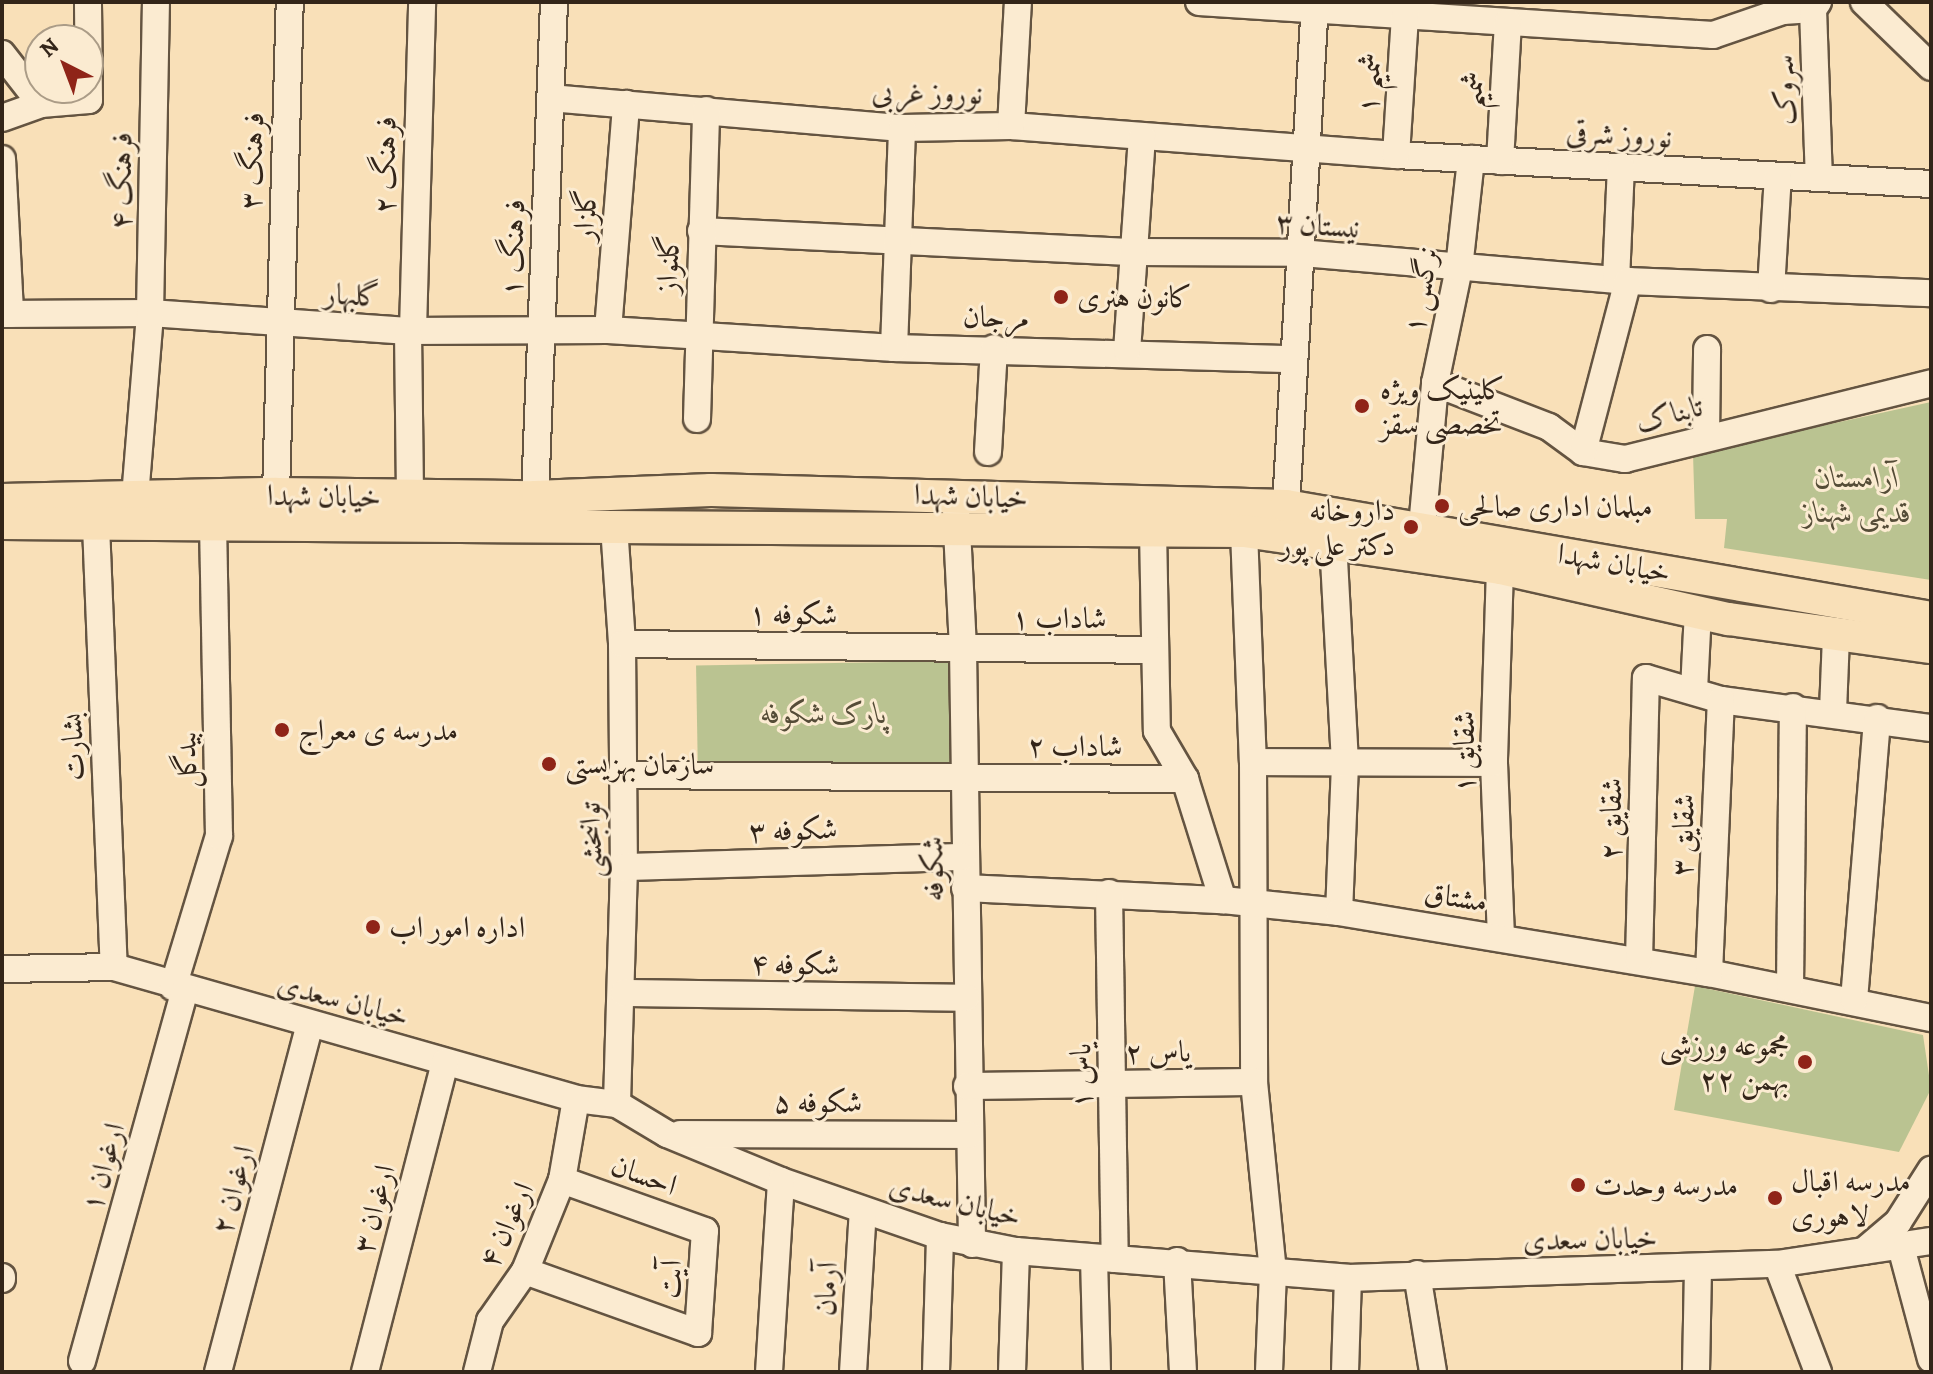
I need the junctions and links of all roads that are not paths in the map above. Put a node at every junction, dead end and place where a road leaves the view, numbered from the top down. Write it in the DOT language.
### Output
graph roads {
  1 [pos="88,2"];
  2 [pos="156,2"];
  3 [pos="290,2"];
  4 [pos="422,2"];
  5 [pos="554,2"];
  6 [pos="1018,2"];
  7 [pos="1199,2"];
  8 [pos="1864,2"];
  9 [pos="1816,5"];
  10 [pos="1315,6"];
  11 [pos="1405,8"];
  12 [pos="1508,22"];
  13 [pos="88,24"];
  14 [pos="2,54"];
  15 [pos="1931,67"];
  16 [pos="24,82"];
  17 [pos="550,98"];
  18 [pos="41,104"];
  19 [pos="626,104"];
  20 [pos="706,110"];
  21 [pos="2,118"];
  22 [pos="1011,126"];
  23 [pos="902,128"];
  24 [pos="1142,137"];
  25 [pos="1303,147"];
  26 [pos="1396,155"];
  27 [pos="2,159"];
  28 [pos="1471,159"];
  29 [pos="1500,161"];
  30 [pos="1621,167"];
  31 [pos="1778,176"];
  32 [pos="1819,178"];
  33 [pos="1931,184"];
  34 [pos="701,231"];
  35 [pos="895,241"];
  36 [pos="1134,252"];
  37 [pos="1301,253"];
  38 [pos="1459,268"];
  39 [pos="1622,281"];
  40 [pos="1771,289"];
  41 [pos="1931,293"];
  42 [pos="150,313"];
  43 [pos="6,314"];
  44 [pos="278,323"];
  45 [pos="410,330"];
  46 [pos="608,330"];
  47 [pos="542,331"];
  48 [pos="698,335"];
  49 [pos="894,348"];
  50 [pos="994,348"];
  51 [pos="1707,349"];
  52 [pos="1127,351"];
  53 [pos="1293,359"];
  54 [pos="1435,383"];
  55 [pos="1931,383"];
  56 [pos="697,419"];
  57 [pos="1706,437"];
  58 [pos="988,452"];
  59 [pos="1583,452"];
  60 [pos="276,494"];
  61 [pos="957,494"];
  62 [pos="135,497"];
  63 [pos="535,497"];
  64 [pos="410,498"];
  65 [pos="2,500"];
  66 [pos="1286,506"];
  67 [pos="2,523"];
  68 [pos="213,524"];
  69 [pos="96,525"];
  70 [pos="614,526"];
  71 [pos="955,527"];
  72 [pos="1422,527"];
  73 [pos="1153,530"];
  74 [pos="1244,531"];
  75 [pos="1333,541"];
  76 [pos="1500,568"];
  77 [pos="1698,612"];
  78 [pos="1931,618"];
  79 [pos="1836,635"];
  80 [pos="622,644"];
  81 [pos="1931,647"];
  82 [pos="963,649"];
  83 [pos="1155,650"];
  84 [pos="1694,690"];
  85 [pos="1721,700"];
  86 [pos="1793,707"];
  87 [pos="1833,711"];
  88 [pos="1877,718"];
  89 [pos="1931,728"];
  90 [pos="1253,762"];
  91 [pos="1494,763"];
  92 [pos="1345,764"];
  93 [pos="621,775"];
  94 [pos="964,777"];
  95 [pos="1185,779"];
  96 [pos="963,857"];
  97 [pos="624,867"];
  98 [pos="965,888"];
  99 [pos="1109,893"];
  100 [pos="1223,900"];
  101 [pos="1254,904"];
  102 [pos="1339,912"];
  103 [pos="1501,937"];
  104 [pos="1639,961"];
  105 [pos="114,967"];
  106 [pos="2,969"];
  107 [pos="1709,973"];
  108 [pos="179,988"];
  109 [pos="1790,988"];
  110 [pos="624,993"];
  111 [pos="966,998"];
  112 [pos="1854,1000"];
  113 [pos="1931,1018"];
  114 [pos="310,1025"];
  115 [pos="445,1062"];
  116 [pos="1254,1082"];
  117 [pos="1113,1085"];
  118 [pos="967,1086"];
  119 [pos="576,1099"];
  120 [pos="617,1104"];
  121 [pos="667,1134"];
  122 [pos="969,1135"];
  123 [pos="1931,1170"];
  124 [pos="562,1180"];
  125 [pos="781,1181"];
  126 [pos="863,1210"];
  127 [pos="705,1231"];
  128 [pos="940,1236"];
  129 [pos="1931,1241"];
  130 [pos="972,1244"];
  131 [pos="1901,1247"];
  132 [pos="1016,1251"];
  133 [pos="1864,1251"];
  134 [pos="1105,1258"];
  135 [pos="1177,1261"];
  136 [pos="1777,1264"];
  137 [pos="1698,1268"];
  138 [pos="525,1271"];
  139 [pos="1273,1272"];
  140 [pos="1417,1274"];
  141 [pos="1348,1278"];
  142 [pos="1931,1359"];
  143 [pos="82,1361"];
  144 [pos="218,1372"];
  145 [pos="365,1372"];
  146 [pos="477,1372"];
  147 [pos="769,1372"];
  148 [pos="853,1372"];
  149 [pos="936,1372"];
  150 [pos="1012,1372"];
  151 [pos="1097,1372"];
  152 [pos="1183,1372"];
  153 [pos="1269,1372"];
  154 [pos="1345,1372"];
  155 [pos="1433,1372"];
  156 [pos="1696,1372"];
  157 [pos="1818,1372"];
  1 -- 13 [label="street"];
  2 -- 42 [label="street, فرهنگ ۴"];
  3 -- 44 [label="street, فرهنگ ۳"];
  4 -- 45 [label="street, فرهنگ ۲"];
  5 -- 17 [label="street, فرهنگ ۱"];
  6 -- 22 [label="street"];
  7 -- 10 [label="street"];
  8 -- 15 [label="street"];
  9 -- 12 [label="street"];
  9 -- 32 [label="street, سروک"];
  10 -- 11 [label="street"];
  10 -- 25 [label="street"];
  11 -- 12 [label="street"];
  11 -- 26 [label="street, شمیم ۱"];
  12 -- 29 [label="street, شمیم"];
  14 -- 16 [label="street"];
  17 -- 19 [label="street, نوروز غربی"];
  17 -- 47 [label="street, فرهنگ ۱"];
  18 -- 21 [label="street"];
  19 -- 20 [label="street, نوروز غربی"];
  19 -- 46 [label="street, گلزار"];
  20 -- 23 [label="street, نوروز غربی"];
  20 -- 34 [label="street, گلنواز"];
  22 -- 23 [label="street, نوروز غربی"];
  22 -- 24 [label="street, نوروز غربی"];
  23 -- 35 [label="street"];
  24 -- 25 [label="street, نوروز غربی"];
  24 -- 36 [label="street"];
  25 -- 26 [label="street, نوروز شرقی"];
  25 -- 37 [label="street"];
  26 -- 28 [label="street, نوروز شرقی"];
  27 -- 43 [label="street"];
  28 -- 29 [label="street, نوروز شرقی"];
  28 -- 38 [label="street, نرگس ۱"];
  29 -- 30 [label="street, نوروز شرقی"];
  30 -- 31 [label="street, نوروز شرقی"];
  30 -- 39 [label="street"];
  31 -- 32 [label="street, نوروز شرقی"];
  31 -- 40 [label="street"];
  32 -- 33 [label="street, نوروز شرقی"];
  34 -- 35 [label="street, نیستان ۳"];
  34 -- 48 [label="street, گلنواز"];
  35 -- 36 [label="street, نیستان ۳"];
  35 -- 49 [label="street"];
  36 -- 37 [label="street, نیستان ۳"];
  36 -- 52 [label="street"];
  37 -- 38 [label="street, نیستان ۳"];
  37 -- 53 [label="street"];
  38 -- 39 [label="street, نیستان ۳"];
  38 -- 54 [label="street, نرگس ۱"];
  39 -- 40 [label="street, نیستان ۳"];
  39 -- 59 [label="street"];
  40 -- 41 [label="street, نیستان ۳"];
  42 -- 43 [label="street, گلبهار"];
  42 -- 44 [label="street, گلبهار"];
  42 -- 62 [label="street, فرهنگ ۴"];
  44 -- 45 [label="street, گلبهار"];
  44 -- 60 [label="street, فرهنگ ۳"];
  45 -- 47 [label="street, گلبهار"];
  45 -- 64 [label="street, فرهنگ ۲"];
  46 -- 47 [label="street, گلبهار"];
  46 -- 48 [label="street, گلبهار"];
  47 -- 63 [label="street, فرهنگ ۱"];
  48 -- 49 [label="street, مرجان"];
  48 -- 56 [label="street, گلنواز"];
  49 -- 50 [label="street, مرجان"];
  50 -- 52 [label="street, مرجان"];
  50 -- 58 [label="street"];
  51 -- 57 [label="street"];
  52 -- 53 [label="street, مرجان"];
  53 -- 66 [label="street"];
  54 -- 59 [label="street, تابناک"];
  54 -- 72 [label="street, نرگس ۱"];
  55 -- 57 [label="street, تابناک"];
  57 -- 59 [label="street, تابناک"];
  60 -- 62 [label="main road, خیابان شهدا"];
  60 -- 64 [label="main road, خیابان شهدا"];
  61 -- 63 [label="main road, خیابان شهدا"];
  61 -- 66 [label="main road, خیابان شهدا"];
  61 -- 71 [label="street, شکوفه"];
  62 -- 65 [label="main road, خیابان شهدا"];
  63 -- 64 [label="main road, خیابان شهدا"];
  66 -- 72 [label="main road, خیابان شهدا"];
  67 -- 69 [label="main road, خیابان شهدا"];
  68 -- 69 [label="main road, خیابان شهدا"];
  68 -- 70 [label="main road, خیابان شهدا"];
  68 -- 108 [label="street, بیدگل"];
  69 -- 105 [label="street, بشارت"];
  70 -- 71 [label="main road, خیابان شهدا"];
  70 -- 80 [label="street, توانبخشی"];
  71 -- 73 [label="main road, خیابان شهدا"];
  71 -- 82 [label="street, شکوفه"];
  72 -- 78 [label="main road, خیابان شهدا"];
  73 -- 74 [label="main road, خیابان شهدا"];
  73 -- 83 [label="street"];
  74 -- 75 [label="main road, خیابان شهدا"];
  74 -- 90 [label="street"];
  75 -- 76 [label="main road, خیابان شهدا"];
  75 -- 92 [label="street"];
  76 -- 77 [label="main road, خیابان شهدا"];
  76 -- 91 [label="street, شقایق ۱"];
  77 -- 79 [label="main road, خیابان شهدا"];
  77 -- 84 [label="street"];
  79 -- 81 [label="main road, خیابان شهدا"];
  79 -- 87 [label="street"];
  80 -- 82 [label="street, شکوفه ۱"];
  80 -- 93 [label="street, توانبخشی"];
  82 -- 83 [label="street, شاداب ۱"];
  82 -- 94 [label="street, شکوفه"];
  83 -- 95 [label="street"];
  84 -- 85 [label="street"];
  84 -- 104 [label="street, شقایق ۲"];
  85 -- 86 [label="street"];
  85 -- 107 [label="street, شقایق ۳"];
  86 -- 87 [label="street"];
  86 -- 109 [label="street"];
  87 -- 88 [label="street"];
  88 -- 89 [label="street"];
  88 -- 112 [label="street"];
  90 -- 92 [label="street"];
  90 -- 101 [label="street"];
  91 -- 92 [label="street"];
  91 -- 103 [label="street, شقایق ۱"];
  92 -- 102 [label="street"];
  93 -- 94 [label="street, شاداب ۲"];
  93 -- 97 [label="street, توانبخشی"];
  94 -- 95 [label="street, شاداب ۲"];
  94 -- 96 [label="street, شکوفه"];
  95 -- 100 [label="street"];
  96 -- 97 [label="street, شکوفه ۳"];
  96 -- 98 [label="street, شکوفه"];
  97 -- 110 [label="street, توانبخشی"];
  98 -- 99 [label="street, مشتاق"];
  98 -- 111 [label="street, شکوفه"];
  99 -- 100 [label="street, مشتاق"];
  99 -- 117 [label="street, یاس ۱"];
  100 -- 101 [label="street, مشتاق"];
  101 -- 102 [label="street, مشتاق"];
  101 -- 116 [label="street"];
  102 -- 103 [label="street, مشتاق"];
  103 -- 104 [label="street, مشتاق"];
  104 -- 107 [label="street, مشتاق"];
  105 -- 106 [label="street, خیابان سعدی"];
  105 -- 108 [label="street, خیابان سعدی"];
  107 -- 109 [label="street, مشتاق"];
  108 -- 114 [label="street, خیابان سعدی"];
  108 -- 143 [label="street, ارغوان ۱"];
  109 -- 112 [label="street, مشتاق"];
  110 -- 111 [label="street, شکوفه ۴"];
  110 -- 120 [label="street, توانبخشی"];
  111 -- 118 [label="street, شکوفه"];
  112 -- 113 [label="street, مشتاق"];
  114 -- 115 [label="street, خیابان سعدی"];
  114 -- 144 [label="street, ارغوان ۲"];
  115 -- 119 [label="street, خیابان سعدی"];
  115 -- 145 [label="street, ارغوان ۳"];
  116 -- 117 [label="street, یاس ۲"];
  116 -- 139 [label="street"];
  117 -- 118 [label="street, یاس ۲"];
  117 -- 134 [label="street, یاس ۱"];
  118 -- 122 [label="street, شکوفه"];
  119 -- 120 [label="street, خیابان سعدی"];
  119 -- 124 [label="street, ارغوان ۴"];
  120 -- 121 [label="street, خیابان سعدی"];
  121 -- 122 [label="street, شکوفه ۵"];
  121 -- 125 [label="street, خیابان سعدی"];
  122 -- 130 [label="street, شکوفه"];
  123 -- 133 [label="street"];
  124 -- 127 [label="street, احسان"];
  124 -- 138 [label="street, ارغوان ۴"];
  125 -- 126 [label="street, خیابان سعدی"];
  125 -- 147 [label="street"];
  126 -- 128 [label="street, خیابان سعدی"];
  126 -- 148 [label="street, آرمان"];
  127 -- 138 [label="street, آیت"];
  128 -- 130 [label="street, خیابان سعدی"];
  128 -- 149 [label="street"];
  129 -- 131 [label="street, خیابان سعدی"];
  130 -- 132 [label="street, خیابان سعدی"];
  131 -- 133 [label="street, خیابان سعدی"];
  131 -- 142 [label="street"];
  132 -- 134 [label="street, خیابان سعدی"];
  132 -- 150 [label="street"];
  133 -- 136 [label="street, خیابان سعدی"];
  134 -- 135 [label="street, خیابان سعدی"];
  134 -- 151 [label="street, یاس ۱"];
  135 -- 139 [label="street, خیابان سعدی"];
  135 -- 152 [label="street"];
  136 -- 137 [label="street, خیابان سعدی"];
  136 -- 157 [label="street"];
  137 -- 140 [label="street, خیابان سعدی"];
  137 -- 156 [label="street"];
  138 -- 146 [label="street, ارغوان ۴"];
  139 -- 141 [label="street, خیابان سعدی"];
  139 -- 153 [label="street"];
  140 -- 141 [label="street, خیابان سعدی"];
  140 -- 155 [label="street"];
  141 -- 154 [label="street"];
}
